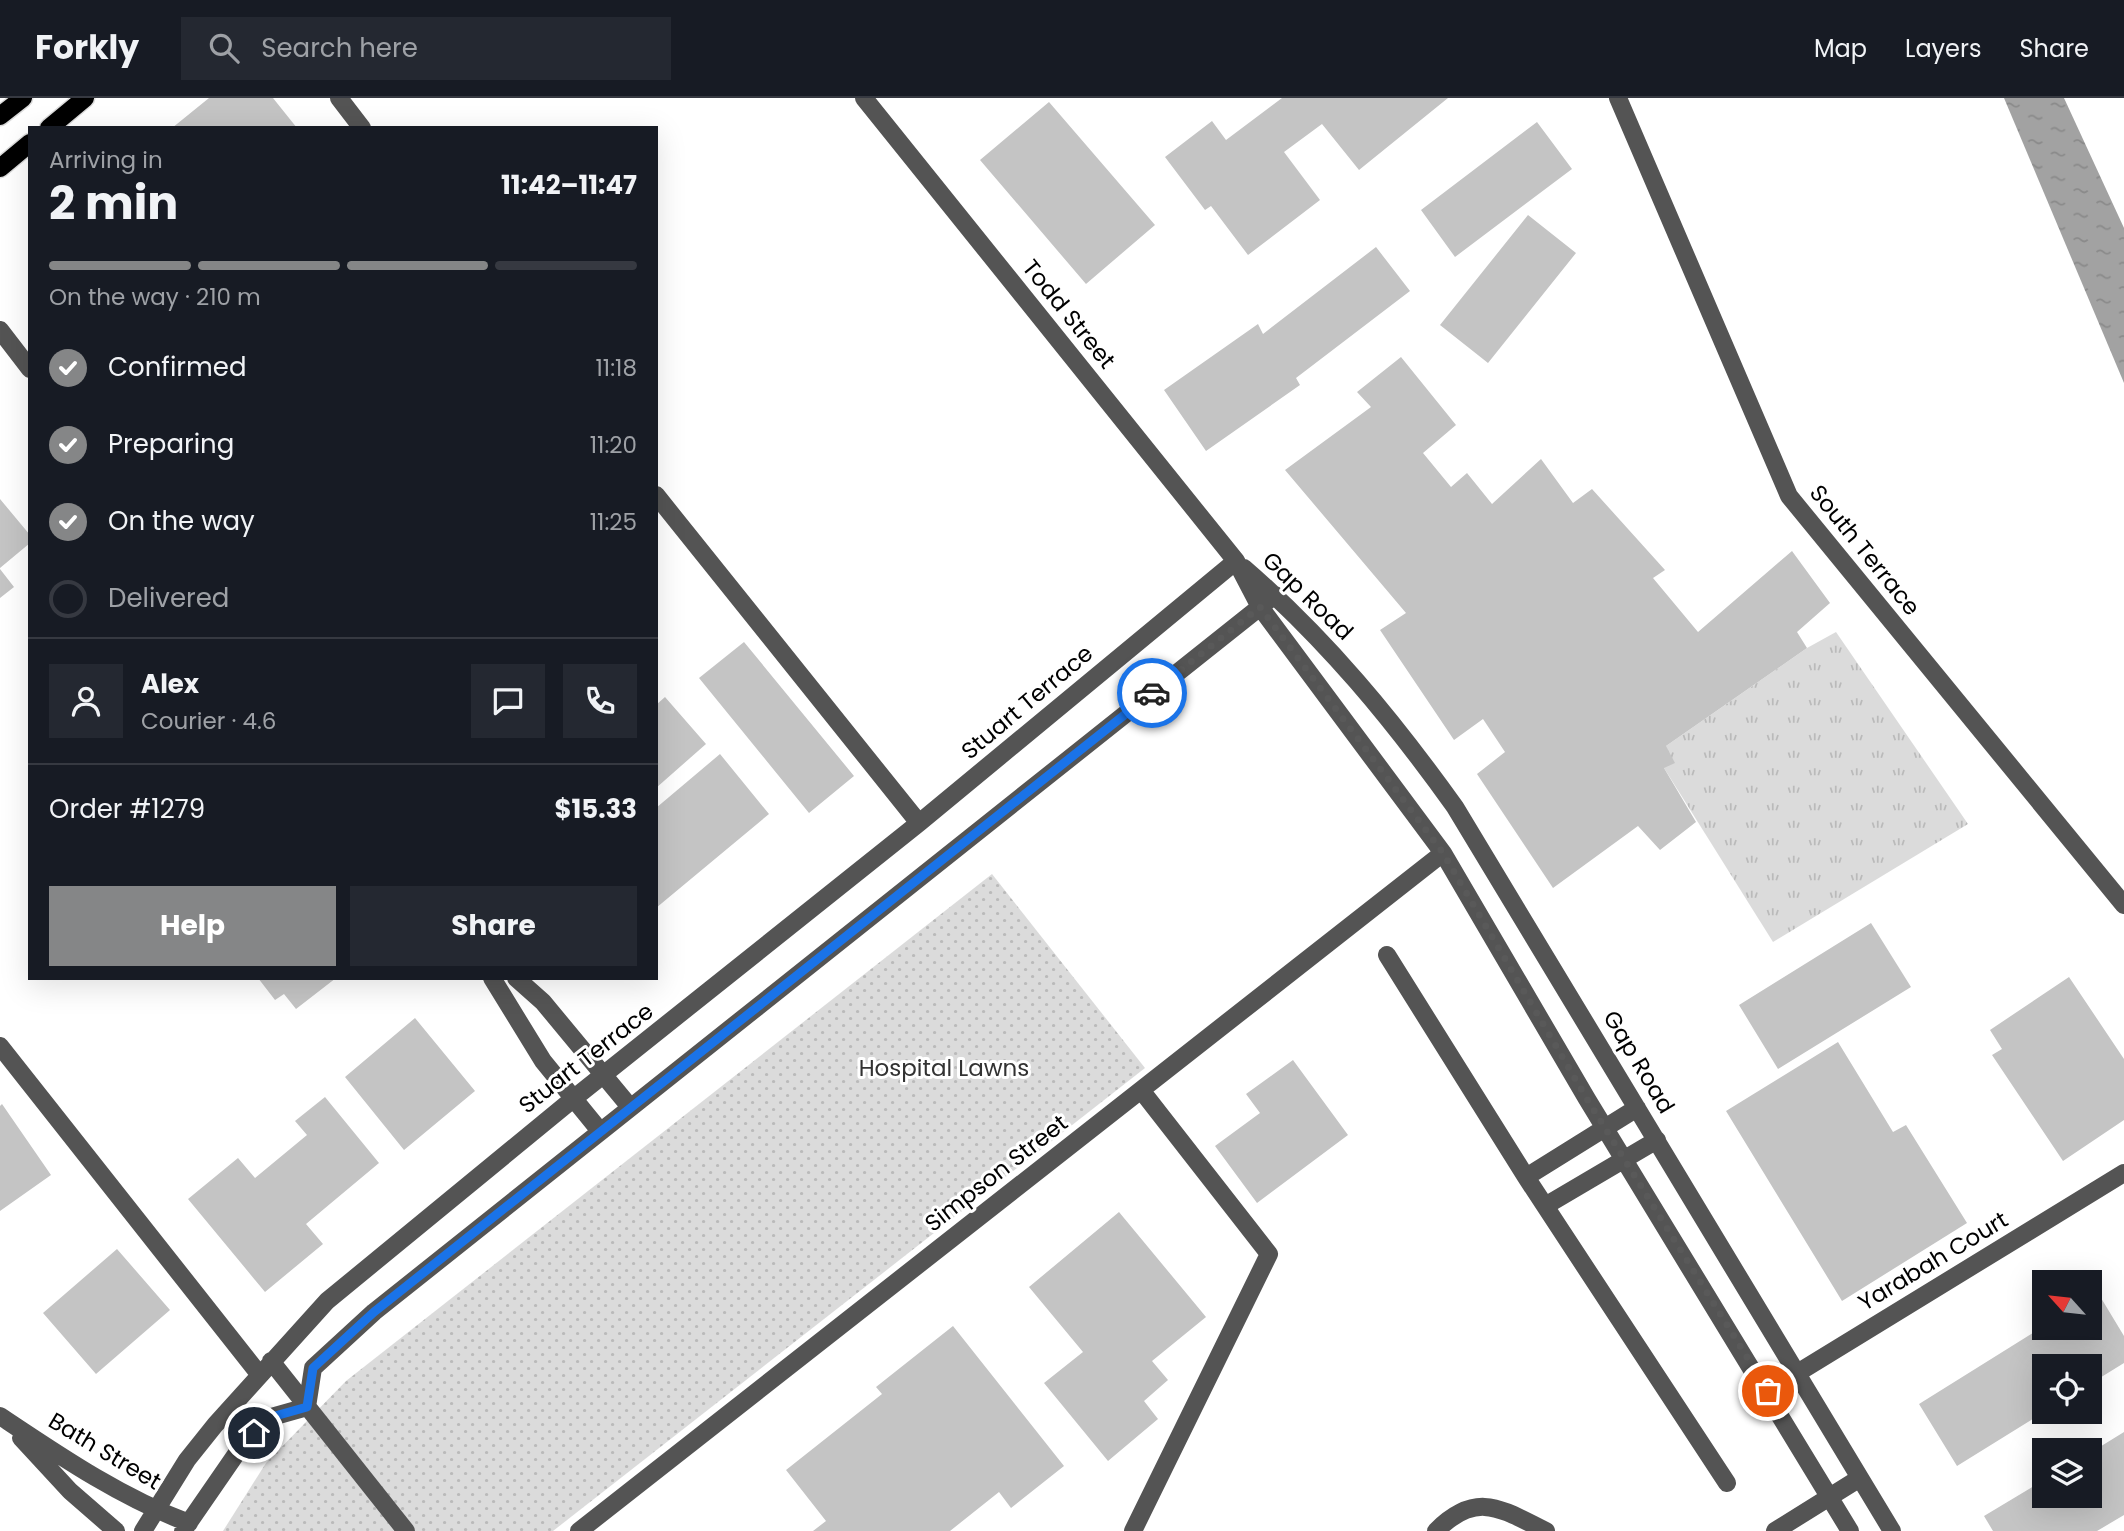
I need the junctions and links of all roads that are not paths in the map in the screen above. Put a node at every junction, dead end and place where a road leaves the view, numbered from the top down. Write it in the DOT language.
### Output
graph roads {
  1 [pos="23,98"];
  2 [pos="85,98"];
  3 [pos="339,98"];
  4 [pos="863,98"];
  5 [pos="1618,98"];
  6 [pos="0,116"];
  7 [pos="51,126"];
  8 [pos="360,126"];
  9 [pos="28,145"];
  10 [pos="0,168"];
  11 [pos="0,330"];
  12 [pos="28,366"];
  13 [pos="658,497"];
  14 [pos="1236,561"];
  15 [pos="1275,595"];
  16 [pos="1260,607"];
  17 [pos="919,823"];
  18 [pos="1443,853"];
  19 [pos="2124,905"];
  20 [pos="1387,955"];
  21 [pos="493,980"];
  22 [pos="518,980"];
  23 [pos="0,1046"];
  24 [pos="604,1075"];
  25 [pos="1141,1090"];
  26 [pos="573,1099"];
  27 [pos="630,1107"];
  28 [pos="1637,1108"];
  29 [pos="1605,1128"];
  30 [pos="600,1131"];
  31 [pos="1657,1140"];
  32 [pos="1626,1159"];
  33 [pos="2124,1173"];
  34 [pos="1527,1177"];
  35 [pos="1545,1206"];
  36 [pos="265,1367"];
  37 [pos="1796,1374"];
  38 [pos="1768,1391"];
  39 [pos="307,1407"];
  40 [pos="0,1416"];
  41 [pos="1860,1478"];
  42 [pos="1727,1483"];
  43 [pos="1829,1497"];
  44 [pos="154,1510"];
  45 [pos="186,1527"];
  46 [pos="116,1531"];
  47 [pos="143,1531"];
  48 [pos="406,1531"];
  49 [pos="579,1531"];
  50 [pos="1133,1531"];
  51 [pos="1436,1531"];
  52 [pos="1546,1531"];
  53 [pos="1775,1531"];
  54 [pos="1850,1531"];
  55 [pos="1892,1531"];
  1 -- 6 [label="main road"];
  2 -- 7 [label="main road"];
  3 -- 8 [label="street"];
  4 -- 14 [label="street, Todd Street"];
  5 -- 19 [label="street, South Terrace"];
  9 -- 10 [label="main road"];
  11 -- 12 [label="street"];
  13 -- 17 [label="street"];
  14 -- 15 [label="street, Gap Road"];
  14 -- 16 [label="street, Gap Road"];
  14 -- 17 [label="street, Stuart Terrace"];
  15 -- 16 [label="street"];
  15 -- 28 [label="street, Gap Road"];
  16 -- 18 [label="street, Gap Road"];
  16 -- 27 [label="street"];
  17 -- 24 [label="street, Stuart Terrace"];
  18 -- 25 [label="street, Simpson Street"];
  18 -- 29 [label="street, Gap Road"];
  20 -- 34 [label="street"];
  21 -- 26 [label="street"];
  22 -- 24 [label="street"];
  23 -- 36 [label="street"];
  24 -- 26 [label="street, Stuart Terrace"];
  24 -- 27 [label="street"];
  25 -- 49 [label="street, Simpson Street"];
  25 -- 50 [label="street"];
  26 -- 30 [label="street"];
  26 -- 36 [label="street, Stuart Terrace"];
  27 -- 30 [label="street"];
  28 -- 29 [label="street"];
  28 -- 31 [label="street, Gap Road"];
  29 -- 32 [label="street, Gap Road"];
  29 -- 34 [label="street"];
  30 -- 39 [label="street"];
  31 -- 32 [label="street"];
  31 -- 37 [label="street, Gap Road"];
  32 -- 35 [label="street"];
  32 -- 38 [label="street, Gap Road"];
  33 -- 37 [label="street, Yarabah Court"];
  34 -- 35 [label="street"];
  35 -- 42 [label="street"];
  36 -- 39 [label="street"];
  36 -- 44 [label="street, Stuart Terrace"];
  37 -- 38 [label="street, Yarabah Court"];
  37 -- 41 [label="street, Gap Road"];
  38 -- 43 [label="street, Gap Road"];
  39 -- 45 [label="street"];
  39 -- 48 [label="street"];
  40 -- 44 [label="street, Bath Street"];
  40 -- 46 [label="street, Bath Street"];
  41 -- 43 [label="street"];
  41 -- 55 [label="street, Gap Road"];
  43 -- 53 [label="street"];
  43 -- 54 [label="street, Gap Road"];
  44 -- 45 [label="street, Bath Street"];
  44 -- 47 [label="street, Stuart Terrace"];
  51 -- 52 [label="street"];
}
